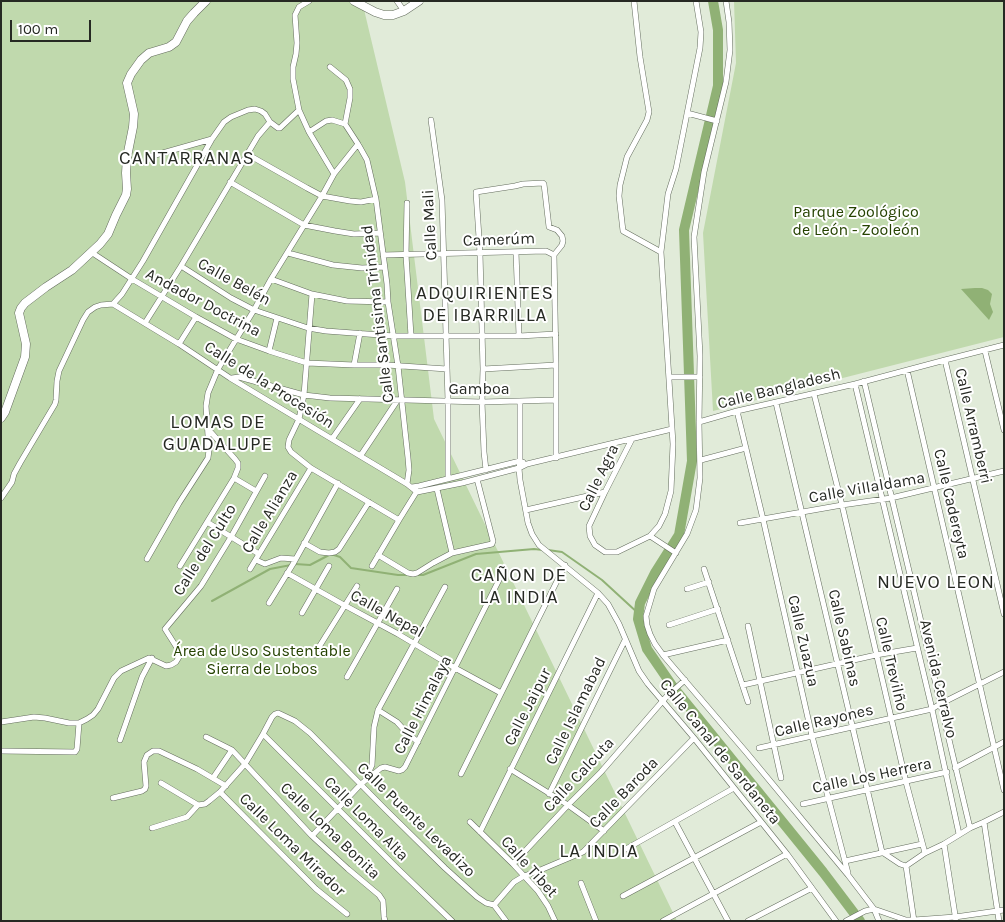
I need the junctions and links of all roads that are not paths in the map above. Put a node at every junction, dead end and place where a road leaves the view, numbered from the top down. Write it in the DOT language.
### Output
graph roads {
  1 [pos="206,1"];
  2 [pos="310,1"];
  3 [pos="354,1"];
  4 [pos="397,1"];
  5 [pos="419,1"];
  6 [pos="634,1"];
  7 [pos="696,1"];
  8 [pos="726,1"];
  9 [pos="404,11"];
  10 [pos="330,67"];
  11 [pos="299,110"];
  12 [pos="690,113"];
  13 [pos="431,120"];
  14 [pos="714,120"];
  15 [pos="270,122"];
  16 [pos="344,124"];
  17 [pos="308,132"];
  18 [pos="212,139"];
  19 [pos="358,144"];
  20 [pos="247,154"];
  21 [pos="152,156"];
  22 [pos="334,174"];
  23 [pos="230,182"];
  24 [pos="322,196"];
  25 [pos="376,200"];
  26 [pos="408,203"];
  27 [pos="304,225"];
  28 [pos="380,233"];
  29 [pos="91,252"];
  30 [pos="516,252"];
  31 [pos="661,252"];
  32 [pos="288,253"];
  33 [pos="480,253"];
  34 [pos="444,254"];
  35 [pos="383,255"];
  36 [pos="406,255"];
  37 [pos="554,255"];
  38 [pos="181,266"];
  39 [pos="384,267"];
  40 [pos="132,279"];
  41 [pos="271,279"];
  42 [pos="312,294"];
  43 [pos="162,296"];
  44 [pos="388,302"];
  45 [pos="113,304"];
  46 [pos="254,310"];
  47 [pos="196,317"];
  48 [pos="277,318"];
  49 [pos="145,323"];
  50 [pos="308,328"];
  51 [pos="360,333"];
  52 [pos="556,334"];
  53 [pos="394,336"];
  54 [pos="411,336"];
  55 [pos="446,336"];
  56 [pos="482,336"];
  57 [pos="519,336"];
  58 [pos="236,338"];
  59 [pos="179,344"];
  60 [pos="1004,345"];
  61 [pos="985,350"];
  62 [pos="269,351"];
  63 [pos="945,360"];
  64 [pos="307,363"];
  65 [pos="354,365"];
  66 [pos="556,365"];
  67 [pos="398,366"];
  68 [pos="218,369"];
  69 [pos="446,369"];
  70 [pos="483,369"];
  71 [pos="906,370"];
  72 [pos="672,377"];
  73 [pos="697,377"];
  74 [pos="230,378"];
  75 [pos="864,381"];
  76 [pos="855,384"];
  77 [pos="266,385"];
  78 [pos="814,394"];
  79 [pos="304,395"];
  80 [pos="264,397"];
  81 [pos="360,399"];
  82 [pos="556,400"];
  83 [pos="399,401"];
  84 [pos="520,401"];
  85 [pos="448,402"];
  86 [pos="482,402"];
  87 [pos="776,403"];
  88 [pos="737,411"];
  89 [pos="1,418"];
  90 [pos="299,419"];
  91 [pos="699,422"];
  92 [pos="208,429"];
  93 [pos="672,429"];
  94 [pos="1004,430"];
  95 [pos="332,439"];
  96 [pos="632,439"];
  97 [pos="746,448"];
  98 [pos="361,455"];
  99 [pos="556,458"];
  100 [pos="701,460"];
  101 [pos="520,462"];
  102 [pos="527,464"];
  103 [pos="311,468"];
  104 [pos="519,468"];
  105 [pos="486,470"];
  106 [pos="1004,471"];
  107 [pos="265,476"];
  108 [pos="234,478"];
  109 [pos="448,479"];
  110 [pos="477,479"];
  111 [pos="973,479"];
  112 [pos="338,483"];
  113 [pos="409,485"];
  114 [pos="419,486"];
  115 [pos="935,488"];
  116 [pos="437,489"];
  117 [pos="256,491"];
  118 [pos="417,492"];
  119 [pos="605,492"];
  120 [pos="1,498"];
  121 [pos="891,498"];
  122 [pos="883,499"];
  123 [pos="369,502"];
  124 [pos="842,505"];
  125 [pos="526,510"];
  126 [pos="802,512"];
  127 [pos="763,519"];
  128 [pos="399,520"];
  129 [pos="207,522"];
  130 [pos="740,523"];
  131 [pos="231,536"];
  132 [pos="650,536"];
  133 [pos="304,543"];
  134 [pos="674,552"];
  135 [pos="259,554"];
  136 [pos="452,554"];
  137 [pos="378,555"];
  138 [pos="147,559"];
  139 [pos="295,559"];
  140 [pos="256,560"];
  141 [pos="565,565"];
  142 [pos="180,566"];
  143 [pos="329,566"];
  144 [pos="372,566"];
  145 [pos="250,569"];
  146 [pos="704,569"];
  147 [pos="504,570"];
  148 [pos="287,573"];
  149 [pos="709,582"];
  150 [pos="356,586"];
  151 [pos="445,587"];
  152 [pos="316,589"];
  153 [pos="398,589"];
  154 [pos="687,589"];
  155 [pos="598,593"];
  156 [pos="269,603"];
  157 [pos="344,605"];
  158 [pos="718,609"];
  159 [pos="302,613"];
  160 [pos="1004,614"];
  161 [pos="378,623"];
  162 [pos="669,625"];
  163 [pos="748,626"];
  164 [pos="625,640"];
  165 [pos="728,640"];
  166 [pos="415,643"];
  167 [pos="917,648"];
  168 [pos="314,655"];
  169 [pos="663,655"];
  170 [pos="876,656"];
  171 [pos="152,658"];
  172 [pos="838,664"];
  173 [pos="456,668"];
  174 [pos="798,672"];
  175 [pos="1004,672"];
  176 [pos="347,677"];
  177 [pos="761,681"];
  178 [pos="682,682"];
  179 [pos="980,684"];
  180 [pos="743,685"];
  181 [pos="501,693"];
  182 [pos="663,702"];
  183 [pos="748,702"];
  184 [pos="940,704"];
  185 [pos="932,709"];
  186 [pos="378,710"];
  187 [pos="891,718"];
  188 [pos="1,722"];
  189 [pos="78,723"];
  190 [pos="852,727"];
  191 [pos="263,734"];
  192 [pos="812,736"];
  193 [pos="206,737"];
  194 [pos="694,738"];
  195 [pos="120,740"];
  196 [pos="418,742"];
  197 [pos="1004,742"];
  198 [pos="774,745"];
  199 [pos="994,747"];
  200 [pos="759,748"];
  201 [pos="232,750"];
  202 [pos="1,751"];
  203 [pos="245,764"];
  204 [pos="955,768"];
  205 [pos="510,769"];
  206 [pos="947,772"];
  207 [pos="461,774"];
  208 [pos="213,778"];
  209 [pos="780,778"];
  210 [pos="363,782"];
  211 [pos="906,782"];
  212 [pos="161,783"];
  213 [pos="226,786"];
  214 [pos="734,788"];
  215 [pos="867,790"];
  216 [pos="1004,790"];
  217 [pos="220,792"];
  218 [pos="549,794"];
  219 [pos="112,798"];
  220 [pos="828,799"];
  221 [pos="802,804"];
  222 [pos="198,805"];
  223 [pos="568,805"];
  224 [pos="338,808"];
  225 [pos="1004,812"];
  226 [pos="470,822"];
  227 [pos="675,822"];
  228 [pos="761,822"];
  229 [pos="984,822"];
  230 [pos="152,828"];
  231 [pos="970,828"];
  232 [pos="604,831"];
  233 [pos="480,832"];
  234 [pos="960,834"];
  235 [pos="312,836"];
  236 [pos="922,844"];
  237 [pos="944,844"];
  238 [pos="626,849"];
  239 [pos="882,852"];
  240 [pos="925,853"];
  241 [pos="787,854"];
  242 [pos="694,858"];
  243 [pos="845,861"];
  244 [pos="512,864"];
  245 [pos="906,866"];
  246 [pos="848,875"];
  247 [pos="524,876"];
  248 [pos="581,883"];
  249 [pos="812,888"];
  250 [pos="714,894"];
  251 [pos="623,896"];
  252 [pos="494,905"];
  253 [pos="874,909"];
  254 [pos="1004,910"];
  255 [pos="997,911"];
  256 [pos="347,914"];
  257 [pos="955,919"];
  258 [pos="848,920"];
  259 [pos="385,921"];
  260 [pos="452,921"];
  261 [pos="506,921"];
  262 [pos="555,921"];
  263 [pos="596,921"];
  264 [pos="663,921"];
  265 [pos="728,921"];
  266 [pos="748,921"];
  267 [pos="836,921"];
  268 [pos="879,921"];
  269 [pos="914,921"];
  270 [pos="998,921"];
  1 -- 29 [label="street"];
  2 -- 11 [label="street"];
  3 -- 9 [label="street"];
  4 -- 9 [label="street"];
  5 -- 9 [label="street"];
  6 -- 31 [label="street"];
  7 -- 12 [label="street"];
  8 -- 14 [label="street"];
  10 -- 16 [label="street"];
  11 -- 15 [label="street"];
  11 -- 17 [label="street"];
  12 -- 14 [label="street"];
  12 -- 31 [label="street"];
  13 -- 34 [label="street, Calle Mali"];
  14 -- 73 [label="street"];
  15 -- 18 [label="street"];
  15 -- 20 [label="street"];
  16 -- 17 [label="street"];
  16 -- 19 [label="street, Calle Santisima Trinidad"];
  17 -- 22 [label="street"];
  18 -- 21 [label="street"];
  18 -- 40 [label="street"];
  19 -- 22 [label="street"];
  19 -- 25 [label="street, Calle Santisima Trinidad"];
  20 -- 23 [label="street"];
  20 -- 24 [label="street"];
  22 -- 24 [label="street"];
  23 -- 27 [label="street"];
  23 -- 38 [label="street"];
  24 -- 25 [label="street"];
  24 -- 27 [label="street"];
  25 -- 28 [label="street, Calle Santisima Trinidad"];
  26 -- 36 [label="street"];
  27 -- 28 [label="street"];
  27 -- 32 [label="street"];
  28 -- 35 [label="street, Calle Santisima Trinidad"];
  29 -- 40 [label="street, Andador Doctrina"];
  29 -- 89 [label="street"];
  30 -- 33 [label="street, Camerúm"];
  30 -- 37 [label="street, Camerúm"];
  30 -- 57 [label="street"];
  31 -- 72 [label="street"];
  32 -- 39 [label="street"];
  32 -- 41 [label="street"];
  33 -- 34 [label="street, Camerúm"];
  33 -- 37 [label="street"];
  33 -- 56 [label="street"];
  34 -- 36 [label="street, Camerúm"];
  34 -- 55 [label="street, Calle Mali"];
  35 -- 36 [label="street, Camerúm"];
  35 -- 39 [label="street, Calle Santisima Trinidad"];
  36 -- 54 [label="street"];
  37 -- 52 [label="street"];
  38 -- 43 [label="street"];
  38 -- 46 [label="street, Calle Belén"];
  39 -- 44 [label="street, Calle Santisima Trinidad"];
  40 -- 43 [label="street, Andador Doctrina"];
  40 -- 45 [label="street"];
  41 -- 42 [label="street"];
  41 -- 46 [label="street"];
  42 -- 44 [label="street"];
  42 -- 50 [label="street"];
  43 -- 47 [label="street, Andador Doctrina"];
  43 -- 49 [label="street"];
  44 -- 53 [label="street, Calle Santisima Trinidad"];
  45 -- 49 [label="street, Calle de la Procesión"];
  45 -- 120 [label="street"];
  46 -- 48 [label="street, Calle Belén"];
  46 -- 58 [label="street"];
  47 -- 58 [label="street, Andador Doctrina"];
  47 -- 59 [label="street"];
  48 -- 50 [label="street, Calle Belén"];
  48 -- 62 [label="street"];
  49 -- 59 [label="street, Calle de la Procesión"];
  50 -- 51 [label="street, Calle Belén"];
  50 -- 64 [label="street"];
  51 -- 53 [label="street, Calle Belén"];
  51 -- 65 [label="street"];
  52 -- 57 [label="street, Calle Belén"];
  52 -- 66 [label="street"];
  53 -- 54 [label="street, Calle Belén"];
  53 -- 67 [label="street, Calle Santisima Trinidad"];
  54 -- 55 [label="street, Calle Belén"];
  55 -- 56 [label="street, Calle Belén"];
  55 -- 69 [label="street, Calle Mali"];
  56 -- 57 [label="street, Calle Belén"];
  56 -- 70 [label="street"];
  58 -- 62 [label="street, Andador Doctrina"];
  58 -- 68 [label="street"];
  59 -- 68 [label="street, Calle de la Procesión"];
  60 -- 61 [label="street, Calle Bangladesh"];
  61 -- 63 [label="street, Calle Bangladesh"];
  61 -- 94 [label="street"];
  62 -- 64 [label="street, Andador Doctrina"];
  63 -- 71 [label="street, Calle Bangladesh"];
  63 -- 111 [label="street, Calle Arramberri"];
  64 -- 65 [label="street, Andador Doctrina"];
  64 -- 79 [label="street"];
  65 -- 67 [label="street, Andador Doctrina"];
  66 -- 70 [label="street"];
  66 -- 82 [label="street"];
  67 -- 69 [label="street, Andador Doctrina"];
  67 -- 83 [label="street, Calle Santisima Trinidad"];
  68 -- 74 [label="street, Calle de la Procesión"];
  68 -- 92 [label="street"];
  69 -- 85 [label="street, Calle Mali"];
  70 -- 86 [label="street"];
  71 -- 75 [label="street, Calle Bangladesh"];
  71 -- 115 [label="street, Calle Cadereyta"];
  72 -- 73 [label="street"];
  72 -- 93 [label="street"];
  73 -- 91 [label="street"];
  74 -- 77 [label="street, Gamboa"];
  74 -- 80 [label="street, Calle de la Procesión"];
  75 -- 76 [label="street, Calle Bangladesh"];
  75 -- 121 [label="street, Avenida Cerralvo"];
  76 -- 78 [label="street, Calle Bangladesh"];
  76 -- 122 [label="street, Avenida Cerralvo"];
  77 -- 79 [label="street, Gamboa"];
  77 -- 80 [label="street"];
  78 -- 87 [label="street, Calle Bangladesh"];
  78 -- 124 [label="street, Calle Trevilño"];
  79 -- 81 [label="street, Gamboa"];
  79 -- 90 [label="street"];
  80 -- 90 [label="street, Calle de la Procesión"];
  81 -- 83 [label="street, Gamboa"];
  81 -- 95 [label="street"];
  82 -- 84 [label="street, Gamboa"];
  82 -- 99 [label="street"];
  83 -- 85 [label="street, Gamboa"];
  83 -- 98 [label="street"];
  83 -- 113 [label="street, Calle Santisima Trinidad"];
  84 -- 86 [label="street, Gamboa"];
  84 -- 101 [label="street"];
  85 -- 86 [label="street, Gamboa"];
  85 -- 109 [label="street, Calle Mali"];
  86 -- 105 [label="street"];
  87 -- 88 [label="street, Calle Bangladesh"];
  87 -- 126 [label="street, Calle Sabinas"];
  88 -- 91 [label="street, Calle Bangladesh"];
  88 -- 97 [label="street, Calle Zuazua"];
  90 -- 95 [label="street, Calle de la Procesión"];
  90 -- 103 [label="street"];
  91 -- 100 [label="street"];
  92 -- 108 [label="street"];
  92 -- 138 [label="street"];
  93 -- 96 [label="street"];
  93 -- 132 [label="street"];
  95 -- 98 [label="street, Calle de la Procesión"];
  96 -- 99 [label="street"];
  96 -- 119 [label="street, Calle Agra"];
  97 -- 100 [label="street"];
  97 -- 127 [label="street, Calle Zuazua"];
  98 -- 113 [label="street, Calle de la Procesión"];
  99 -- 102 [label="street"];
  100 -- 134 [label="street"];
  101 -- 102 [label="street"];
  101 -- 104 [label="street"];
  101 -- 105 [label="street"];
  102 -- 104 [label="street"];
  103 -- 112 [label="street"];
  103 -- 135 [label="street, Calle Alianza"];
  104 -- 110 [label="street"];
  104 -- 125 [label="street"];
  105 -- 109 [label="street"];
  106 -- 111 [label="street, Calle Villaldama"];
  107 -- 117 [label="street, Calle del Culto"];
  108 -- 117 [label="street"];
  108 -- 129 [label="street"];
  109 -- 114 [label="street"];
  110 -- 116 [label="street"];
  110 -- 136 [label="street"];
  111 -- 115 [label="street, Calle Villaldama"];
  111 -- 160 [label="street, Calle Arramberri"];
  112 -- 123 [label="street"];
  112 -- 133 [label="street"];
  113 -- 114 [label="street"];
  113 -- 118 [label="street, Calle de la Procesión"];
  114 -- 118 [label="street"];
  115 -- 121 [label="street, Calle Villaldama"];
  115 -- 179 [label="street, Calle Cadereyta"];
  116 -- 118 [label="street"];
  116 -- 136 [label="street"];
  117 -- 131 [label="street, Calle del Culto"];
  118 -- 128 [label="street"];
  119 -- 125 [label="street"];
  119 -- 132 [label="street, Calle Agra"];
  121 -- 122 [label="street, Calle Villaldama"];
  121 -- 184 [label="street, Avenida Cerralvo"];
  122 -- 124 [label="street, Calle Villaldama"];
  122 -- 167 [label="street, Avenida Cerralvo"];
  123 -- 128 [label="street"];
  123 -- 133 [label="street"];
  124 -- 126 [label="street, Calle Villaldama"];
  124 -- 170 [label="street, Calle Trevilño"];
  125 -- 141 [label="street, Calle Canal de Sardaneta"];
  126 -- 127 [label="street, Calle Villaldama"];
  126 -- 172 [label="street, Calle Sabinas"];
  127 -- 130 [label="street, Calle Villaldama"];
  127 -- 174 [label="street, Calle Zuazua"];
  128 -- 137 [label="street"];
  129 -- 131 [label="street"];
  129 -- 142 [label="street"];
  131 -- 135 [label="street"];
  131 -- 171 [label="street, Calle del Culto"];
  132 -- 134 [label="street"];
  133 -- 139 [label="street"];
  134 -- 169 [label="street"];
  135 -- 140 [label="street, Calle Alianza"];
  136 -- 137 [label="street"];
  137 -- 144 [label="street"];
  139 -- 140 [label="street"];
  139 -- 148 [label="street"];
  140 -- 145 [label="street, Calle Alianza"];
  141 -- 155 [label="street, Calle Canal de Sardaneta"];
  141 -- 181 [label="street"];
  143 -- 152 [label="street"];
  146 -- 149 [label="street"];
  147 -- 173 [label="street, Calle Himalaya"];
  148 -- 152 [label="street, Calle Nepal"];
  148 -- 156 [label="street"];
  149 -- 154 [label="street"];
  149 -- 158 [label="street"];
  150 -- 157 [label="street"];
  151 -- 166 [label="street"];
  152 -- 157 [label="street, Calle Nepal"];
  152 -- 159 [label="street"];
  153 -- 161 [label="street"];
  155 -- 164 [label="street, Calle Canal de Sardaneta"];
  155 -- 205 [label="street, Calle Jaipur"];
  157 -- 161 [label="street, Calle Nepal"];
  157 -- 168 [label="street"];
  158 -- 162 [label="street"];
  158 -- 165 [label="street"];
  161 -- 166 [label="street, Calle Nepal"];
  161 -- 176 [label="street"];
  163 -- 177 [label="street"];
  164 -- 182 [label="street, Calle Canal de Sardaneta"];
  164 -- 218 [label="street, Calle Islamabad"];
  165 -- 169 [label="street"];
  165 -- 180 [label="street"];
  166 -- 173 [label="street, Calle Nepal"];
  166 -- 186 [label="street"];
  167 -- 170 [label="street"];
  167 -- 185 [label="street, Avenida Cerralvo"];
  169 -- 178 [label="street"];
  170 -- 172 [label="street"];
  170 -- 187 [label="street, Calle Trevilño"];
  171 -- 189 [label="street"];
  171 -- 195 [label="street"];
  172 -- 174 [label="street"];
  172 -- 190 [label="street, Calle Sabinas"];
  173 -- 181 [label="street, Calle Nepal"];
  173 -- 196 [label="street, Calle Himalaya"];
  174 -- 177 [label="street"];
  174 -- 192 [label="street, Calle Zuazua"];
  175 -- 179 [label="street, Calle Rayones"];
  177 -- 180 [label="street"];
  177 -- 198 [label="street"];
  178 -- 182 [label="street, Calle Calcuta"];
  178 -- 246 [label="street"];
  179 -- 184 [label="street, Calle Rayones"];
  179 -- 199 [label="street, Calle Cadereyta"];
  180 -- 183 [label="street"];
  181 -- 207 [label="street"];
  182 -- 194 [label="street, Calle Canal de Sardaneta"];
  182 -- 223 [label="street, Calle Calcuta"];
  184 -- 185 [label="street, Calle Rayones"];
  184 -- 204 [label="street, Avenida Cerralvo"];
  185 -- 187 [label="street, Calle Rayones"];
  185 -- 206 [label="street, Avenida Cerralvo"];
  186 -- 196 [label="street"];
  186 -- 210 [label="street"];
  187 -- 190 [label="street, Calle Rayones"];
  187 -- 211 [label="street, Calle Trevilño"];
  188 -- 189 [label="street"];
  189 -- 202 [label="street"];
  190 -- 192 [label="street, Calle Rayones"];
  190 -- 215 [label="street, Calle Sabinas"];
  191 -- 203 [label="street"];
  191 -- 210 [label="street, Calle Puente Levadizo"];
  191 -- 224 [label="street, Calle Loma Alta"];
  192 -- 198 [label="street, Calle Rayones"];
  192 -- 220 [label="street, Calle Zuazua"];
  193 -- 201 [label="street"];
  194 -- 214 [label="street, Calle Canal de Sardaneta"];
  194 -- 232 [label="street, Calle Baroda"];
  196 -- 210 [label="street, Calle Himalaya"];
  197 -- 199 [label="street, Calle Los Herrera"];
  198 -- 200 [label="street, Calle Rayones"];
  198 -- 209 [label="street"];
  199 -- 204 [label="street, Calle Los Herrera"];
  199 -- 216 [label="street, Calle Cadereyta"];
  201 -- 203 [label="street, Calle Loma Bonita"];
  201 -- 208 [label="street"];
  203 -- 213 [label="street"];
  203 -- 235 [label="street, Calle Loma Bonita"];
  204 -- 231 [label="street, Avenida Cerralvo"];
  205 -- 218 [label="street"];
  205 -- 233 [label="street, Calle Jaipur"];
  206 -- 211 [label="street, Calle Los Herrera"];
  206 -- 234 [label="street, Avenida Cerralvo"];
  208 -- 213 [label="street"];
  208 -- 219 [label="street"];
  210 -- 224 [label="street, Calle Himalaya"];
  210 -- 252 [label="street, Calle Puente Levadizo"];
  211 -- 215 [label="street, Calle Los Herrera"];
  211 -- 236 [label="street, Calle Trevilño"];
  212 -- 222 [label="street"];
  213 -- 217 [label="street"];
  214 -- 227 [label="street"];
  214 -- 228 [label="street, Calle Canal de Sardaneta"];
  215 -- 220 [label="street, Calle Los Herrera"];
  215 -- 239 [label="street, Calle Sabinas"];
  217 -- 222 [label="street"];
  217 -- 256 [label="street, Calle Loma Mirador"];
  218 -- 223 [label="street"];
  220 -- 221 [label="street, Calle Los Herrera"];
  220 -- 243 [label="street, Calle Zuazua"];
  222 -- 230 [label="street"];
  223 -- 232 [label="street"];
  223 -- 244 [label="street, Calle Calcuta"];
  224 -- 235 [label="street, Calle Himalaya"];
  224 -- 260 [label="street, Calle Loma Alta"];
  225 -- 229 [label="street"];
  226 -- 233 [label="street, Calle Tibet"];
  227 -- 238 [label="street"];
  227 -- 242 [label="street"];
  228 -- 241 [label="street, Calle Canal de Sardaneta"];
  228 -- 242 [label="street"];
  229 -- 231 [label="street"];
  229 -- 255 [label="street"];
  231 -- 234 [label="street"];
  232 -- 247 [label="street, Calle Baroda"];
  233 -- 244 [label="street, Calle Tibet"];
  234 -- 237 [label="street"];
  235 -- 259 [label="street, Calle Loma Bonita"];
  236 -- 239 [label="street"];
  236 -- 240 [label="street, Calle Trevilño"];
  237 -- 240 [label="street"];
  237 -- 257 [label="street"];
  239 -- 243 [label="street"];
  239 -- 245 [label="street"];
  240 -- 245 [label="street"];
  241 -- 249 [label="street, Calle Canal de Sardaneta"];
  241 -- 250 [label="street"];
  242 -- 250 [label="street"];
  242 -- 251 [label="street"];
  243 -- 246 [label="street, Calle Zuazua"];
  244 -- 247 [label="street, Calle Tibet"];
  245 -- 269 [label="street"];
  246 -- 253 [label="street"];
  247 -- 252 [label="street, Calle Baroda"];
  247 -- 262 [label="street, Calle Tibet"];
  248 -- 263 [label="street"];
  249 -- 266 [label="street"];
  249 -- 267 [label="street, Calle Canal de Sardaneta"];
  250 -- 264 [label="street"];
  250 -- 265 [label="street"];
  252 -- 261 [label="street, Calle Puente Levadizo"];
  253 -- 258 [label="street"];
  253 -- 268 [label="street"];
  253 -- 269 [label="street"];
  254 -- 255 [label="street"];
  255 -- 257 [label="street"];
  255 -- 270 [label="street"];
  257 -- 269 [label="street"];
}
